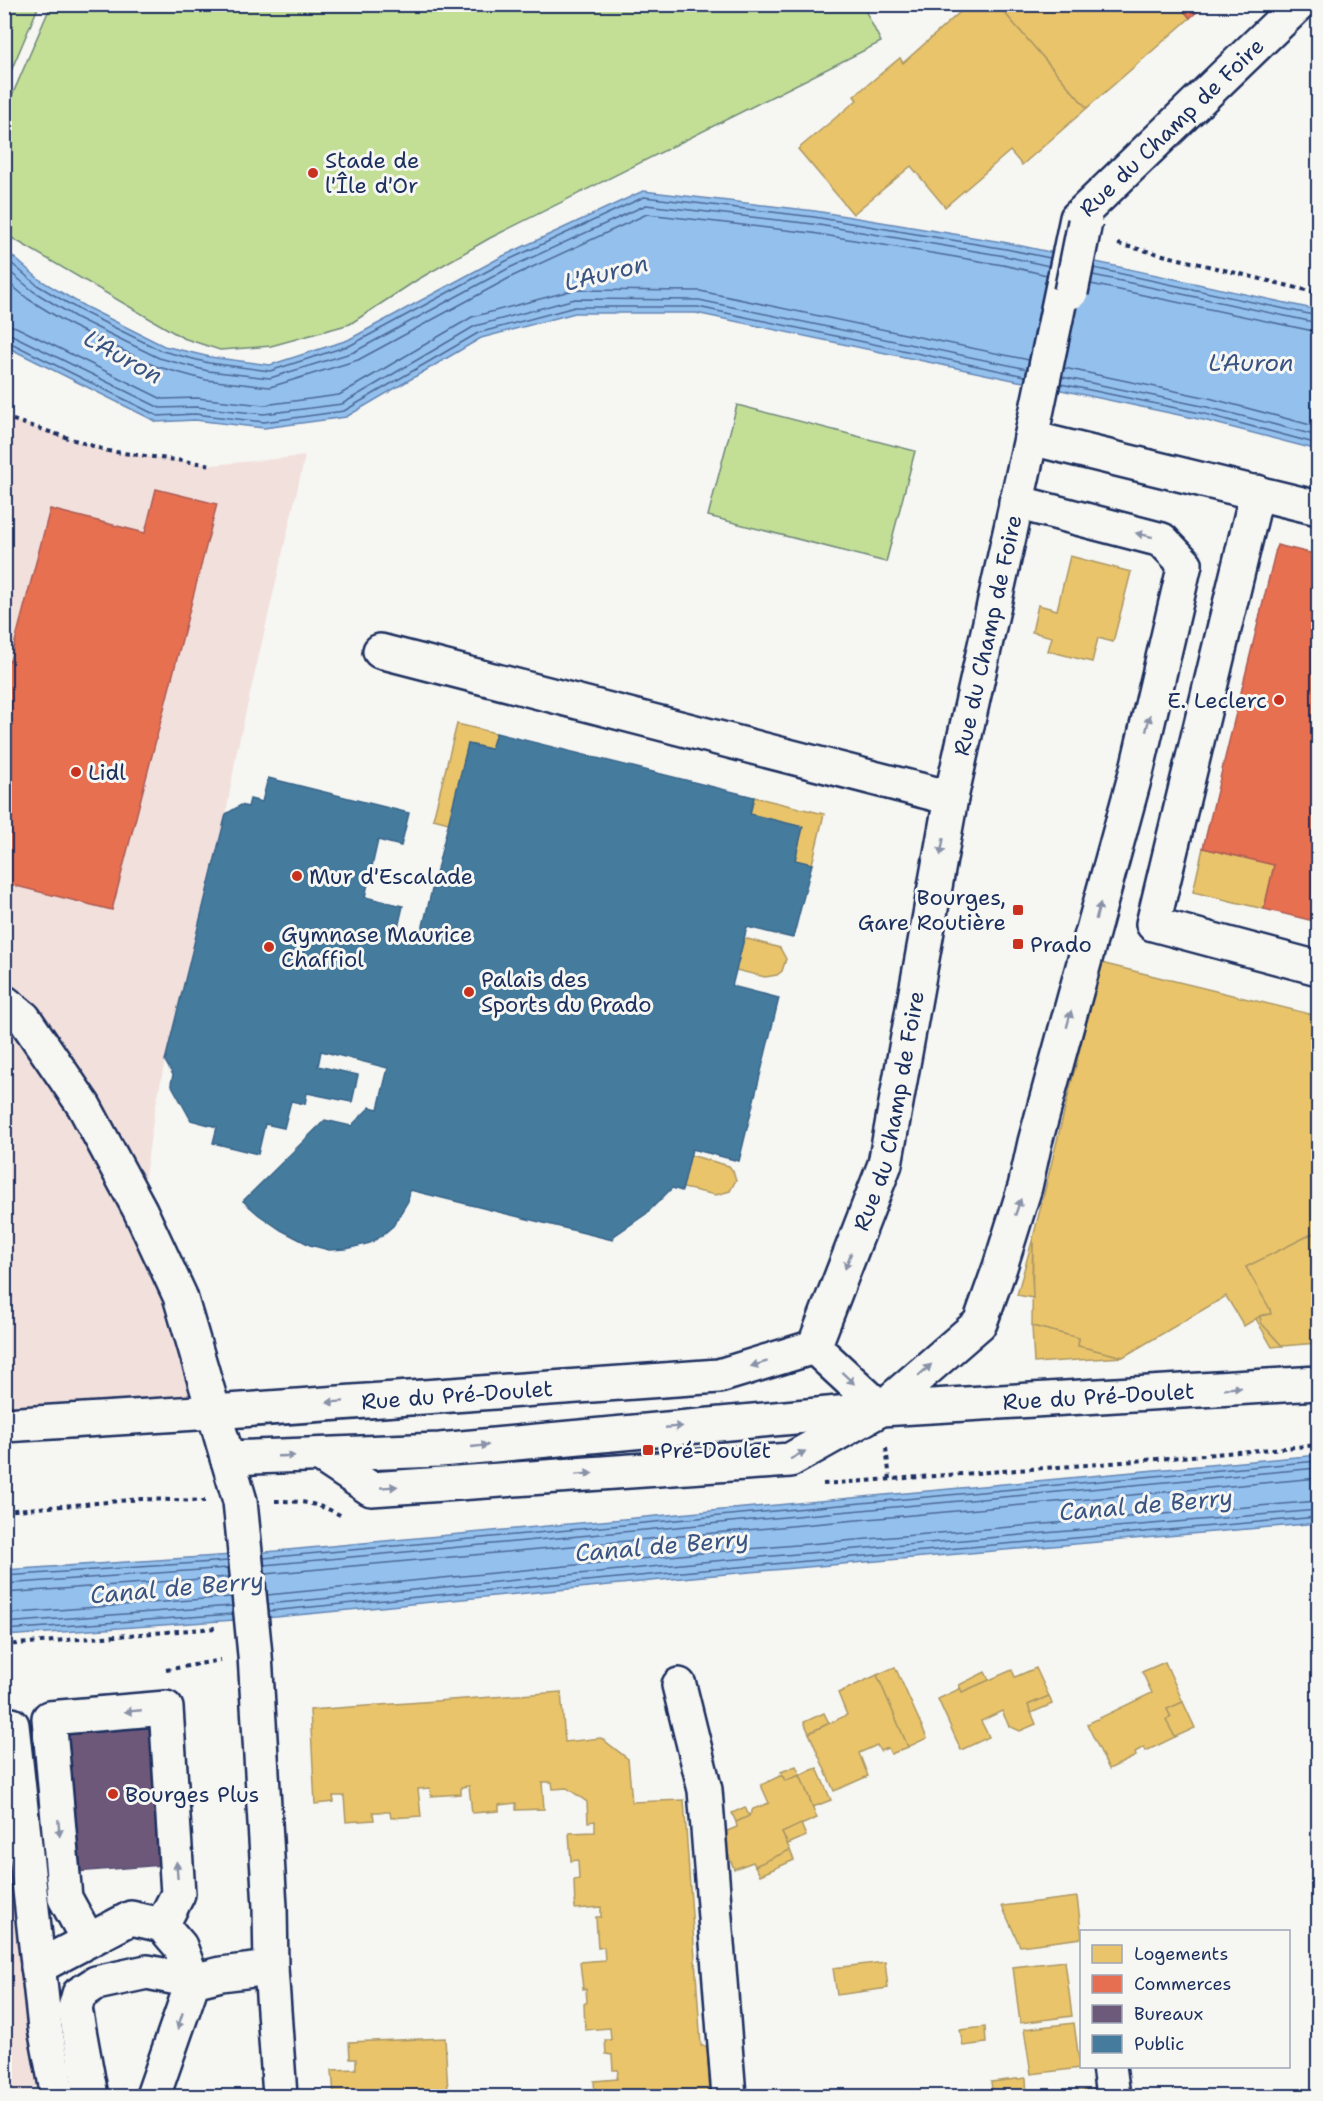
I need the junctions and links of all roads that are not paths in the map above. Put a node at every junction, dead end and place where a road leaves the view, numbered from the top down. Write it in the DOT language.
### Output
graph roads {
  1 [pos="1299,4"];
  2 [pos="1318,14"];
  3 [pos="1081,220"];
  4 [pos="1039,426"];
  5 [pos="1257,492"];
  6 [pos="1022,504"];
  7 [pos="1318,508"];
  8 [pos="380,651"];
  9 [pos="951,798"];
  10 [pos="1318,968"];
  11 [pos="14,1010"];
  12 [pos="814,1347"];
  13 [pos="1318,1383"];
  14 [pos="881,1409"];
  15 [pos="213,1412"];
  16 [pos="4,1425"];
  17 [pos="320,1455"];
  18 [pos="227,1458"];
  19 [pos="680,1685"];
  20 [pos="12,1725"];
  21 [pos="13,1818"];
  22 [pos="162,1925"];
  23 [pos="88,1940"];
  24 [pos="38,1967"];
  25 [pos="271,1968"];
  26 [pos="193,1981"];
  27 [pos="1109,2068"];
  28 [pos="58,2097"];
  29 [pos="91,2097"];
  30 [pos="153,2097"];
  31 [pos="280,2097"];
  32 [pos="729,2097"];
  33 [pos="1113,2097"];
  1 -- 3 [label="street, Rue du Champ de Foire"];
  2 -- 3 [label="street, Rue du Champ de Foire"];
  3 -- 4 [label="street, Rue du Champ de Foire, bridge"];
  4 -- 5 [label="street"];
  4 -- 6 [label="street, Rue du Champ de Foire"];
  5 -- 7 [label="street"];
  5 -- 10 [label="street"];
  6 -- 9 [label="street, Rue du Champ de Foire"];
  14 -- 6 [label="street, one-way"];
  8 -- 9 [label="street"];
  9 -- 12 [label="street, Rue du Champ de Foire, one-way"];
  11 -- 15 [label="street"];
  12 -- 14 [label="street, one-way"];
  12 -- 15 [label="street, Rue du Pré-Doulet, one-way"];
  14 -- 13 [label="street, Rue du Pré-Doulet, one-way"];
  17 -- 14 [label="street, Rue du Pré-Doulet, one-way"];
  17 -- 14 [label="street, Rue du Pré-Doulet, one-way"];
  15 -- 16 [label="street, Rue du Pré-Doulet"];
  15 -- 18 [label="street"];
  18 -- 17 [label="street, Rue du Pré-Doulet, one-way"];
  18 -- 25 [label="street"];
  19 -- 32 [label="street"];
  20 -- 21 [label="street"];
  21 -- 24 [label="street"];
  22 -- 23 [label="street"];
  22 -- 23 [label="street, one-way"];
  22 -- 26 [label="street"];
  23 -- 24 [label="street"];
  24 -- 28 [label="street"];
  25 -- 26 [label="street"];
  25 -- 31 [label="street"];
  26 -- 29 [label="street"];
  26 -- 30 [label="street, one-way"];
  27 -- 33 [label="street"];
}
